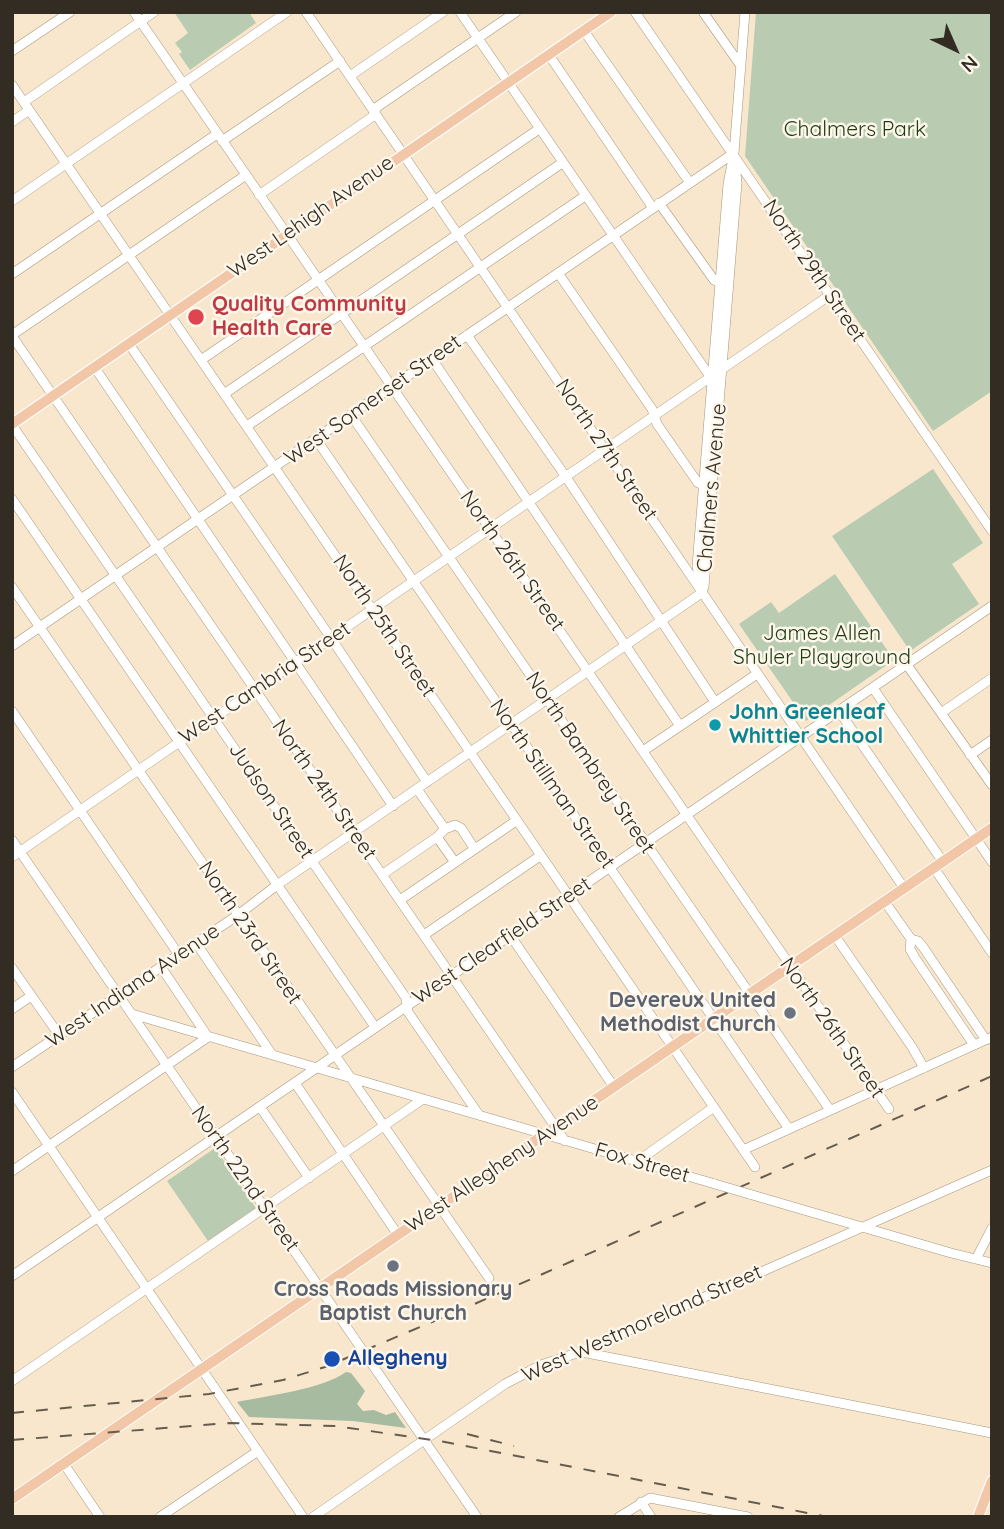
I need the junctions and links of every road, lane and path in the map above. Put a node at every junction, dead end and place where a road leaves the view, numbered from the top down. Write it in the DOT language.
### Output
graph roads {
  1 [pos="70,12"];
  2 [pos="134,12"];
  3 [pos="154,12"];
  4 [pos="287,12"];
  5 [pos="306,12"];
  6 [pos="443,12"];
  7 [pos="460,12"];
  8 [pos="516,12"];
  9 [pos="611,12"];
  10 [pos="635,12"];
  11 [pos="703,12"];
  12 [pos="745,12"];
  13 [pos="140,22"];
  14 [pos="584,30"];
  15 [pos="478,38"];
  16 [pos="12,51"];
  17 [pos="549,55"];
  18 [pos="340,61"];
  19 [pos="741,66"];
  20 [pos="350,76"];
  21 [pos="508,83"];
  22 [pos="183,84"];
  23 [pos="12,85"];
  24 [pos="26,106"];
  25 [pos="375,112"];
  26 [pos="12,122"];
  27 [pos="539,129"];
  28 [pos="220,137"];
  29 [pos="403,153"];
  30 [pos="734,153"];
  31 [pos="562,163"];
  32 [pos="66,164"];
  33 [pos="246,175"];
  34 [pos="690,183"];
  35 [pos="259,195"];
  36 [pos="586,196"];
  37 [pos="435,200"];
  38 [pos="12,201"];
  39 [pos="656,206"];
  40 [pos="101,214"];
  41 [pos="286,234"];
  42 [pos="458,234"];
  43 [pos="613,235"];
  44 [pos="129,256"];
  45 [pos="481,267"];
  46 [pos="558,273"];
  47 [pos="12,274"];
  48 [pos="318,280"];
  49 [pos="724,284"];
  50 [pos="830,295"];
  51 [pos="508,307"];
  52 [pos="341,314"];
  53 [pos="170,315"];
  54 [pos="467,335"];
  55 [pos="12,336"];
  56 [pos="129,344"];
  57 [pos="364,347"];
  58 [pos="432,359"];
  59 [pos="201,360"];
  60 [pos="95,368"];
  61 [pos="722,370"];
  62 [pos="711,378"];
  63 [pos="392,387"];
  64 [pos="224,394"];
  65 [pos="53,396"];
  66 [pos="351,415"];
  67 [pos="654,416"];
  68 [pos="12,424"];
  69 [pos="247,426"];
  70 [pos="316,439"];
  71 [pos="606,449"];
  72 [pos="275,468"];
  73 [pos="566,477"];
  74 [pos="708,486"];
  75 [pos="234,496"];
  76 [pos="12,499"];
  77 [pos="530,501"];
  78 [pos="198,520"];
  79 [pos="490,529"];
  80 [pos="992,531"];
  81 [pos="157,547"];
  82 [pos="448,558"];
  83 [pos="116,575"];
  84 [pos="413,582"];
  85 [pos="12,587"];
  86 [pos="703,592"];
  87 [pos="81,599"];
  88 [pos="992,606"];
  89 [pos="373,609"];
  90 [pos="662,620"];
  91 [pos="39,627"];
  92 [pos="331,638"];
  93 [pos="626,645"];
  94 [pos="12,646"];
  95 [pos="296,663"];
  96 [pos="907,665"];
  97 [pos="588,671"];
  98 [pos="757,674"];
  99 [pos="992,678"];
  100 [pos="873,688"];
  101 [pos="255,690"];
  102 [pos="546,700"];
  103 [pos="715,702"];
  104 [pos="12,711"];
  105 [pos="839,711"];
  106 [pos="941,713"];
  107 [pos="214,718"];
  108 [pos="511,724"];
  109 [pos="680,726"];
  110 [pos="802,737"];
  111 [pos="992,740"];
  112 [pos="179,742"];
  113 [pos="643,751"];
  114 [pos="470,753"];
  115 [pos="970,755"];
  116 [pos="138,771"];
  117 [pos="427,782"];
  118 [pos="992,785"];
  119 [pos="417,789"];
  120 [pos="393,806"];
  121 [pos="80,811"];
  122 [pos="686,816"];
  123 [pos="516,821"];
  124 [pos="992,828"];
  125 [pos="445,829"];
  126 [pos="353,833"];
  127 [pos="437,838"];
  128 [pos="976,839"];
  129 [pos="12,840"];
  130 [pos="645,844"];
  131 [pos="474,848"];
  132 [pos="16,854"];
  133 [pos="540,856"];
  134 [pos="312,861"];
  135 [pos="454,862"];
  136 [pos="992,862"];
  137 [pos="938,865"];
  138 [pos="610,868"];
  139 [pos="383,874"];
  140 [pos="277,885"];
  141 [pos="904,888"];
  142 [pos="569,896"];
  143 [pos="400,900"];
  144 [pos="885,902"];
  145 [pos="238,915"];
  146 [pos="424,935"];
  147 [pos="510,935"];
  148 [pos="835,936"];
  149 [pos="911,939"];
  150 [pos="196,943"];
  151 [pos="992,953"];
  152 [pos="179,955"];
  153 [pos="161,967"];
  154 [pos="790,967"];
  155 [pos="12,968"];
  156 [pos="451,975"];
  157 [pos="120,995"];
  158 [pos="750,995"];
  159 [pos="31,996"];
  160 [pos="407,1005"];
  161 [pos="12,1009"];
  162 [pos="132,1014"];
  163 [pos="714,1019"];
  164 [pos="375,1027"];
  165 [pos="59,1035"];
  166 [pos="208,1037"];
  167 [pos="989,1038"];
  168 [pos="974,1045"];
  169 [pos="672,1048"];
  170 [pos="271,1053"];
  171 [pos="334,1056"];
  172 [pos="167,1065"];
  173 [pos="12,1068"];
  174 [pos="317,1068"];
  175 [pos="924,1068"];
  176 [pos="351,1078"];
  177 [pos="295,1083"];
  178 [pos="614,1087"];
  179 [pos="875,1090"];
  180 [pos="12,1092"];
  181 [pos="423,1099"];
  182 [pos="260,1107"];
  183 [pos="714,1107"];
  184 [pos="889,1109"];
  185 [pos="830,1110"];
  186 [pos="479,1115"];
  187 [pos="384,1127"];
  188 [pos="555,1127"];
  189 [pos="789,1129"];
  190 [pos="544,1135"];
  191 [pos="215,1137"];
  192 [pos="565,1141"];
  193 [pos="50,1146"];
  194 [pos="743,1150"];
  195 [pos="343,1155"];
  196 [pos="638,1161"];
  197 [pos="755,1167"];
  198 [pos="992,1170"];
  199 [pos="12,1171"];
  200 [pos="309,1178"];
  201 [pos="439,1207"];
  202 [pos="266,1208"];
  203 [pos="98,1218"];
  204 [pos="862,1227"];
  205 [pos="992,1228"];
  206 [pos="398,1235"];
  207 [pos="976,1259"];
  208 [pos="992,1263"];
  209 [pos="12,1276"];
  210 [pos="489,1278"];
  211 [pos="320,1288"];
  212 [pos="147,1289"];
  213 [pos="580,1352"];
  214 [pos="202,1369"];
  215 [pos="12,1381"];
  216 [pos="992,1433"];
  217 [pos="425,1440"];
  218 [pos="257,1451"];
  219 [pos="64,1464"];
  220 [pos="992,1481"];
  221 [pos="12,1499"];
  222 [pos="641,1502"];
  223 [pos="473,1515"];
  224 [pos="163,1516"];
  225 [pos="745,1516"];
  226 [pos="100,1517"];
  227 [pos="303,1517"];
  228 [pos="313,1517"];
  229 [pos="620,1517"];
  230 [pos="651,1517"];
  231 [pos="978,1517"];
  1 -- 16 [label="street"];
  2 -- 13 [label="street, North 26th Street"];
  3 -- 13 [label="street"];
  4 -- 22 [label="street"];
  5 -- 18 [label="street, North 27th Street"];
  6 -- 20 [label="street"];
  7 -- 15 [label="street"];
  8 -- 15 [label="street"];
  9 -- 14 [label="main road, West Lehigh Avenue"];
  10 -- 30 [label="street, North 29th Street"];
  11 -- 19 [label="street"];
  12 -- 19 [label="street, Chalmers Avenue"];
  13 -- 22 [label="street, North 26th Street"];
  13 -- 24 [label="street"];
  14 -- 17 [label="main road, West Lehigh Avenue"];
  14 -- 34 [label="street"];
  15 -- 21 [label="street"];
  15 -- 25 [label="street"];
  17 -- 21 [label="main road, West Lehigh Avenue"];
  17 -- 39 [label="street"];
  18 -- 20 [label="street, North 27th Street"];
  18 -- 28 [label="street"];
  19 -- 30 [label="street, Chalmers Avenue"];
  20 -- 25 [label="street, North 27th Street"];
  21 -- 27 [label="street"];
  21 -- 29 [label="main road, West Lehigh Avenue"];
  22 -- 28 [label="street, North 26th Street"];
  22 -- 32 [label="street"];
  23 -- 24 [label="street, North 25th Street"];
  24 -- 26 [label="street"];
  24 -- 32 [label="street, North 25th Street"];
  25 -- 29 [label="street, North 27th Street"];
  25 -- 35 [label="street"];
  27 -- 31 [label="street"];
  27 -- 37 [label="street"];
  28 -- 33 [label="street, North 26th Street"];
  28 -- 40 [label="street"];
  29 -- 37 [label="street, North 27th Street"];
  29 -- 41 [label="main road, West Lehigh Avenue"];
  30 -- 34 [label="street, West Somerset Street"];
  30 -- 49 [label="street, Chalmers Avenue"];
  30 -- 50 [label="street, North 29th Street"];
  31 -- 36 [label="street"];
  31 -- 42 [label="street"];
  32 -- 38 [label="street"];
  32 -- 40 [label="street, North 25th Street"];
  33 -- 35 [label="street, North 26th Street"];
  33 -- 44 [label="street"];
  34 -- 39 [label="street, West Somerset Street"];
  35 -- 41 [label="street, North 26th Street"];
  36 -- 43 [label="street"];
  36 -- 45 [label="street"];
  37 -- 42 [label="street, North 27th Street"];
  37 -- 48 [label="street"];
  39 -- 43 [label="street, West Somerset Street"];
  39 -- 49 [label="street"];
  40 -- 44 [label="street, North 25th Street"];
  40 -- 47 [label="street"];
  41 -- 48 [label="street, North 26th Street"];
  41 -- 53 [label="main road, West Lehigh Avenue"];
  42 -- 45 [label="street, North 27th Street"];
  42 -- 52 [label="street"];
  43 -- 46 [label="street, West Somerset Street"];
  43 -- 62 [label="street"];
  44 -- 53 [label="street, North 25th Street"];
  44 -- 55 [label="street"];
  45 -- 51 [label="street, North 27th Street"];
  45 -- 57 [label="street"];
  46 -- 51 [label="street, West Somerset Street"];
  46 -- 67 [label="street"];
  48 -- 52 [label="street, North 26th Street"];
  48 -- 59 [label="street"];
  49 -- 61 [label="street, Chalmers Avenue"];
  49 -- 62 [label="street, Chalmers Avenue"];
  50 -- 61 [label="street, West Cambria Street"];
  50 -- 80 [label="street, North 29th Street"];
  51 -- 54 [label="street, West Somerset Street"];
  51 -- 71 [label="street, North 27th Street"];
  52 -- 57 [label="street, North 26th Street"];
  52 -- 64 [label="street"];
  53 -- 56 [label="main road, West Lehigh Avenue"];
  53 -- 59 [label="street, North 25th Street"];
  54 -- 58 [label="street, West Somerset Street"];
  54 -- 73 [label="street"];
  55 -- 65 [label="street, North 24th Street"];
  56 -- 60 [label="main road, West Lehigh Avenue"];
  56 -- 75 [label="street"];
  57 -- 63 [label="street, North 26th Street"];
  57 -- 69 [label="street"];
  58 -- 63 [label="street, West Somerset Street"];
  58 -- 77 [label="street"];
  59 -- 64 [label="street, North 25th Street"];
  60 -- 65 [label="main road, West Lehigh Avenue"];
  60 -- 78 [label="street"];
  61 -- 62 [label="street, West Cambria Street"];
  61 -- 74 [label="street, Chalmers Avenue"];
  62 -- 67 [label="street, West Cambria Street"];
  62 -- 74 [label="street, Chalmers Avenue"];
  63 -- 66 [label="street, West Somerset Street"];
  63 -- 79 [label="street, North 26th Street"];
  64 -- 69 [label="street, North 25th Street"];
  65 -- 68 [label="main road, West Lehigh Avenue"];
  65 -- 81 [label="street, North 24th Street"];
  66 -- 70 [label="street, West Somerset Street"];
  66 -- 82 [label="street, North Bambrey Street"];
  67 -- 71 [label="street, West Cambria Street"];
  67 -- 74 [label="street"];
  68 -- 83 [label="street, Judson Street"];
  69 -- 72 [label="street, North 25th Street"];
  70 -- 72 [label="street, West Somerset Street"];
  70 -- 84 [label="street, North Stillman Street"];
  71 -- 73 [label="street, West Cambria Street"];
  71 -- 86 [label="street, North 27th Street"];
  72 -- 75 [label="street, West Somerset Street"];
  72 -- 89 [label="street, North 25th Street"];
  73 -- 77 [label="street, West Cambria Street"];
  73 -- 90 [label="street"];
  74 -- 86 [label="street, Chalmers Avenue"];
  75 -- 78 [label="street, West Somerset Street"];
  75 -- 92 [label="street"];
  76 -- 87 [label="street"];
  77 -- 79 [label="street, West Cambria Street"];
  77 -- 93 [label="street"];
  78 -- 81 [label="street, West Somerset Street"];
  78 -- 95 [label="street"];
  79 -- 82 [label="street, West Cambria Street"];
  79 -- 97 [label="street, North 26th Street"];
  81 -- 83 [label="street, West Somerset Street"];
  81 -- 101 [label="street, North 24th Street"];
  82 -- 84 [label="street, West Cambria Street"];
  82 -- 102 [label="street, North Bambrey Street"];
  83 -- 87 [label="street, West Somerset Street"];
  83 -- 107 [label="street, Judson Street"];
  84 -- 89 [label="street, West Cambria Street"];
  84 -- 108 [label="street, North Stillman Street"];
  85 -- 91 [label="street, North 23rd Street"];
  86 -- 90 [label="street, West Indiana Avenue"];
  86 -- 98 [label="street, North 27th Street"];
  87 -- 91 [label="street, West Somerset Street"];
  87 -- 112 [label="street"];
  88 -- 96 [label="street, West Clearfield Street"];
  89 -- 92 [label="street, West Cambria Street"];
  89 -- 114 [label="street, North 25th Street"];
  90 -- 93 [label="street, West Indiana Avenue"];
  90 -- 103 [label="street"];
  91 -- 94 [label="street, West Somerset Street"];
  91 -- 116 [label="street, North 23rd Street"];
  92 -- 95 [label="street, West Cambria Street"];
  92 -- 117 [label="street"];
  93 -- 97 [label="street, West Indiana Avenue"];
  93 -- 109 [label="street"];
  95 -- 101 [label="street, West Cambria Street"];
  95 -- 120 [label="street"];
  96 -- 100 [label="street, West Clearfield Street"];
  96 -- 106 [label="street"];
  97 -- 102 [label="street, West Indiana Avenue"];
  97 -- 113 [label="street, North 26th Street"];
  98 -- 103 [label="street"];
  98 -- 110 [label="street, North 27th Street"];
  99 -- 106 [label="street"];
  100 -- 105 [label="street, West Clearfield Street"];
  100 -- 128 [label="street"];
  101 -- 107 [label="street, West Cambria Street"];
  101 -- 126 [label="street, North 24th Street"];
  102 -- 108 [label="street, West Indiana Avenue"];
  102 -- 130 [label="street, North Bambrey Street"];
  103 -- 109 [label="street"];
  104 -- 121 [label="street"];
  105 -- 110 [label="street, West Clearfield Street"];
  105 -- 137 [label="street"];
  106 -- 115 [label="street"];
  107 -- 112 [label="street, West Cambria Street"];
  107 -- 134 [label="street, Judson Street"];
  108 -- 114 [label="street, West Indiana Avenue"];
  108 -- 138 [label="street, North Stillman Street"];
  109 -- 113 [label="street"];
  110 -- 122 [label="street, West Clearfield Street"];
  110 -- 141 [label="street, North 27th Street"];
  111 -- 115 [label="street"];
  112 -- 116 [label="street, West Cambria Street"];
  112 -- 140 [label="street"];
  113 -- 122 [label="street, North 26th Street"];
  114 -- 117 [label="street, West Indiana Avenue"];
  114 -- 123 [label="street, North 25th Street"];
  115 -- 118 [label="street"];
  116 -- 121 [label="street, West Cambria Street"];
  116 -- 145 [label="street, North 23rd Street"];
  117 -- 119 [label="street, West Indiana Avenue"];
  119 -- 120 [label="street, West Indiana Avenue"];
  119 -- 125 [label="street"];
  120 -- 126 [label="street, West Indiana Avenue"];
  121 -- 132 [label="street, West Cambria Street"];
  121 -- 152 [label="street"];
  122 -- 130 [label="street, West Clearfield Street"];
  122 -- 154 [label="street, North 26th Street"];
  123 -- 131 [label="street"];
  123 -- 133 [label="street, North 25th Street"];
  124 -- 128 [label="main road, West Allegheny Avenue"];
  125 -- 127 [label="street"];
  125 -- 131 [label="street"];
  126 -- 134 [label="street, West Indiana Avenue"];
  126 -- 139 [label="street, North 24th Street"];
  127 -- 135 [label="street"];
  127 -- 139 [label="street"];
  128 -- 136 [label="street"];
  128 -- 137 [label="main road, West Allegheny Avenue"];
  129 -- 132 [label="street, North 22nd Street"];
  130 -- 138 [label="street, West Clearfield Street"];
  130 -- 158 [label="street, North Bambrey Street"];
  131 -- 135 [label="street"];
  132 -- 157 [label="street, North 22nd Street"];
  133 -- 142 [label="street, North 25th Street"];
  133 -- 146 [label="street"];
  134 -- 140 [label="street, West Indiana Avenue"];
  134 -- 160 [label="street, Judson Street"];
  135 -- 143 [label="street"];
  137 -- 141 [label="main road, West Allegheny Avenue"];
  137 -- 151 [label="street"];
  138 -- 142 [label="street, West Clearfield Street"];
  138 -- 163 [label="street, North Stillman Street"];
  139 -- 143 [label="street, North 24th Street"];
  140 -- 145 [label="street, West Indiana Avenue"];
  140 -- 164 [label="street"];
  141 -- 144 [label="main road, West Allegheny Avenue"];
  142 -- 147 [label="street, West Clearfield Street"];
  142 -- 169 [label="street, North 25th Street"];
  143 -- 146 [label="street, North 24th Street"];
  144 -- 148 [label="main road, West Allegheny Avenue"];
  144 -- 149 [label="street"];
  145 -- 150 [label="street, West Indiana Avenue"];
  145 -- 171 [label="street, North 23rd Street"];
  146 -- 156 [label="street, North 24th Street"];
  147 -- 156 [label="street, West Clearfield Street"];
  147 -- 178 [label="street"];
  148 -- 154 [label="main road, West Allegheny Avenue"];
  148 -- 175 [label="street"];
  149 -- 167 [label="street"];
  149 -- 168 [label="street"];
  150 -- 152 [label="street, West Indiana Avenue"];
  150 -- 170 [label="street"];
  152 -- 153 [label="street, West Indiana Avenue"];
  153 -- 157 [label="street, West Indiana Avenue"];
  153 -- 166 [label="street"];
  154 -- 158 [label="main road, West Allegheny Avenue"];
  154 -- 179 [label="street, North 26th Street"];
  155 -- 159 [label="street"];
  156 -- 160 [label="street, West Clearfield Street"];
  156 -- 188 [label="street, North 24th Street"];
  157 -- 162 [label="street, North 22nd Street"];
  157 -- 165 [label="street, West Indiana Avenue"];
  158 -- 163 [label="main road, West Allegheny Avenue"];
  158 -- 185 [label="street, North Bambrey Street"];
  159 -- 161 [label="street"];
  159 -- 165 [label="street"];
  160 -- 164 [label="street, West Clearfield Street"];
  160 -- 186 [label="street, Judson Street"];
  162 -- 166 [label="street, Fox Street"];
  162 -- 172 [label="street, North 22nd Street"];
  163 -- 169 [label="main road, West Allegheny Avenue"];
  163 -- 189 [label="street, North Stillman Street"];
  164 -- 171 [label="street, West Clearfield Street"];
  165 -- 173 [label="street, West Indiana Avenue"];
  166 -- 170 [label="street, Fox Street"];
  166 -- 172 [label="street"];
  167 -- 168 [label="street"];
  168 -- 175 [label="street"];
  169 -- 178 [label="main road, West Allegheny Avenue"];
  169 -- 183 [label="street, North 25th Street"];
  170 -- 174 [label="street, Fox Street"];
  171 -- 174 [label="street, West Clearfield Street"];
  171 -- 176 [label="street, North 23rd Street"];
  172 -- 191 [label="street, North 22nd Street"];
  172 -- 193 [label="street"];
  174 -- 176 [label="street, Fox Street"];
  174 -- 177 [label="street, West Clearfield Street"];
  175 -- 179 [label="street"];
  176 -- 181 [label="street, Fox Street"];
  176 -- 187 [label="street, North 23rd Street"];
  177 -- 182 [label="street, West Clearfield Street"];
  177 -- 195 [label="street"];
  178 -- 188 [label="main road, West Allegheny Avenue"];
  179 -- 184 [label="street, North 26th Street"];
  179 -- 185 [label="street"];
  180 -- 193 [label="street"];
  181 -- 186 [label="street, Fox Street"];
  181 -- 187 [label="street"];
  182 -- 191 [label="street, West Clearfield Street"];
  182 -- 200 [label="street"];
  183 -- 194 [label="street, North 25th Street"];
  183 -- 196 [label="street"];
  185 -- 189 [label="street"];
  186 -- 190 [label="street, Fox Street"];
  187 -- 195 [label="street"];
  187 -- 201 [label="street, North 23rd Street"];
  188 -- 190 [label="main road, West Allegheny Avenue"];
  188 -- 192 [label="street, North 24th Street"];
  189 -- 194 [label="street"];
  190 -- 192 [label="street, Fox Street"];
  190 -- 201 [label="main road, West Allegheny Avenue"];
  191 -- 202 [label="street, North 22nd Street"];
  191 -- 203 [label="street, West Clearfield Street"];
  192 -- 196 [label="street, Fox Street"];
  193 -- 199 [label="street"];
  193 -- 203 [label="street"];
  194 -- 197 [label="street, North 25th Street"];
  195 -- 200 [label="street"];
  195 -- 206 [label="street"];
  196 -- 204 [label="street, Fox Street, bridge"];
  198 -- 204 [label="street, West Westmoreland Street"];
  200 -- 202 [label="street"];
  201 -- 206 [label="main road, West Allegheny Avenue"];
  201 -- 210 [label="street, North 23rd Street"];
  202 -- 211 [label="street, North 22nd Street"];
  202 -- 212 [label="street"];
  203 -- 209 [label="street, West Clearfield Street"];
  203 -- 212 [label="street"];
  204 -- 207 [label="street, Fox Street"];
  204 -- 213 [label="street, West Westmoreland Street"];
  205 -- 207 [label="street"];
  206 -- 211 [label="main road, West Allegheny Avenue"];
  207 -- 208 [label="street, Fox Street"];
  211 -- 214 [label="main road, West Allegheny Avenue"];
  211 -- 217 [label="street, North 22nd Street"];
  212 -- 214 [label="street"];
  212 -- 215 [label="street"];
  213 -- 216 [label="street"];
  213 -- 217 [label="street, West Westmoreland Street"];
  214 -- 218 [label="street"];
  214 -- 219 [label="main road, West Allegheny Avenue"];
  217 -- 223 [label="street, North 22nd Street"];
  217 -- 228 [label="street, West Westmoreland Street"];
  218 -- 224 [label="street"];
  218 -- 227 [label="street"];
  219 -- 221 [label="main road, West Allegheny Avenue"];
  219 -- 226 [label="street"];
  220 -- 231 [label="main road"];
  222 -- 225 [label="street"];
  222 -- 229 [label="street"];
  222 -- 230 [label="street"];
}
